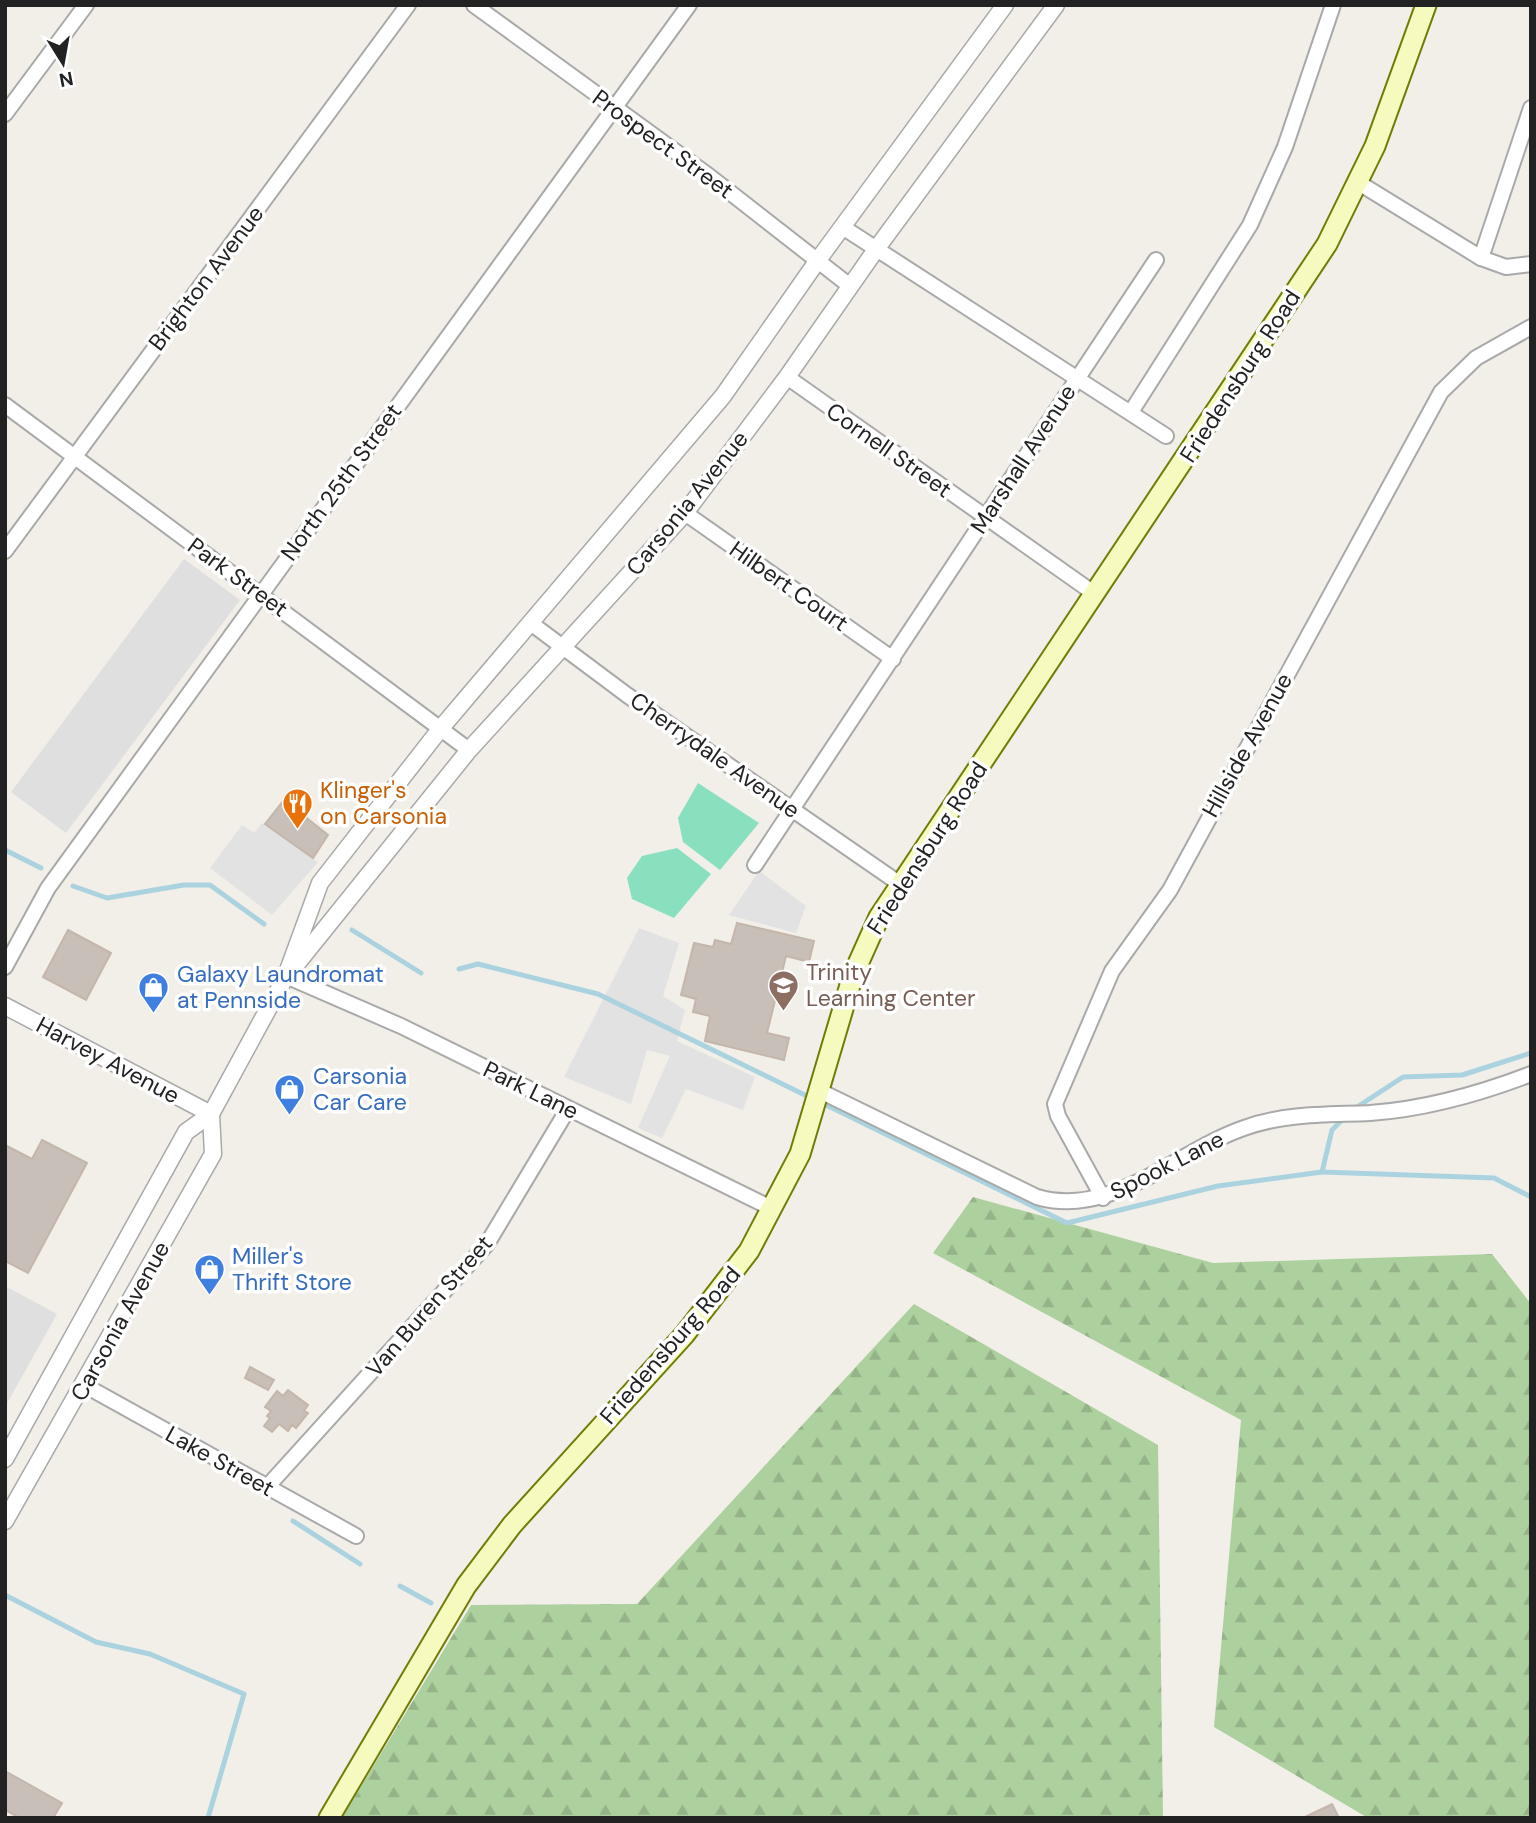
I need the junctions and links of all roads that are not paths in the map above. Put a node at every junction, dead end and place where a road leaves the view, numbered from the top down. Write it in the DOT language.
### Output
graph roads {
  1 [pos="86,5"];
  2 [pos="408,5"];
  3 [pos="474,5"];
  4 [pos="689,5"];
  5 [pos="1005,5"];
  6 [pos="1056,5"];
  7 [pos="1332,5"];
  8 [pos="1426,5"];
  9 [pos="613,108"];
  10 [pos="1531,108"];
  11 [pos="5,114"];
  12 [pos="1359,183"];
  13 [pos="845,228"];
  14 [pos="877,248"];
  15 [pos="1481,258"];
  16 [pos="818,260"];
  17 [pos="1156,260"];
  18 [pos="1531,264"];
  19 [pos="850,286"];
  20 [pos="1531,327"];
  21 [pos="787,377"];
  22 [pos="1077,377"];
  23 [pos="5,405"];
  24 [pos="1130,412"];
  25 [pos="1166,436"];
  26 [pos="73,455"];
  27 [pos="685,513"];
  28 [pos="984,517"];
  29 [pos="5,551"];
  30 [pos="259,594"];
  31 [pos="1095,594"];
  32 [pos="532,624"];
  33 [pos="563,646"];
  34 [pos="893,659"];
  35 [pos="441,728"];
  36 [pos="469,750"];
  37 [pos="794,809"];
  38 [pos="755,865"];
  39 [pos="900,884"];
  40 [pos="5,967"];
  41 [pos="286,976"];
  42 [pos="5,1006"];
  43 [pos="1531,1074"];
  44 [pos="820,1091"];
  45 [pos="568,1109"];
  46 [pos="211,1114"];
  47 [pos="1103,1198"];
  48 [pos="773,1209"];
  49 [pos="85,1385"];
  50 [pos="5,1459"];
  51 [pos="267,1487"];
  52 [pos="5,1521"];
  53 [pos="356,1536"];
  54 [pos="329,1818"];
  1 -- 11 [label="street"];
  2 -- 26 [label="street, Brighton Avenue"];
  3 -- 9 [label="street, Prospect Street"];
  4 -- 9 [label="street, North 25th Street"];
  5 -- 13 [label="street, Carsonia Avenue"];
  6 -- 14 [label="street, Carsonia Avenue"];
  7 -- 24 [label="street"];
  8 -- 12 [label="main road, Friedensburg Road"];
  9 -- 16 [label="street, Prospect Street"];
  9 -- 30 [label="street, North 25th Street"];
  10 -- 15 [label="street"];
  12 -- 15 [label="street"];
  12 -- 31 [label="main road, Friedensburg Road"];
  13 -- 14 [label="street"];
  13 -- 16 [label="street, Carsonia Avenue"];
  14 -- 19 [label="street, Carsonia Avenue"];
  14 -- 22 [label="street"];
  15 -- 18 [label="street"];
  16 -- 19 [label="street, Prospect Street"];
  16 -- 32 [label="street, Carsonia Avenue"];
  17 -- 22 [label="street, Marshall Avenue"];
  19 -- 21 [label="street, Carsonia Avenue"];
  20 -- 47 [label="street, Hillside Avenue"];
  21 -- 27 [label="street, Carsonia Avenue"];
  21 -- 28 [label="street, Cornell Street"];
  22 -- 24 [label="street"];
  22 -- 28 [label="street, Marshall Avenue"];
  23 -- 26 [label="street, Park Street"];
  24 -- 25 [label="street"];
  26 -- 29 [label="street, Brighton Avenue"];
  26 -- 30 [label="street, Park Street"];
  27 -- 33 [label="street, Carsonia Avenue"];
  27 -- 34 [label="street, Hilbert Court"];
  28 -- 31 [label="street, Cornell Street"];
  28 -- 34 [label="street, Marshall Avenue"];
  30 -- 35 [label="street, Park Street"];
  30 -- 40 [label="street, North 25th Street"];
  31 -- 39 [label="main road, Friedensburg Road"];
  32 -- 33 [label="street, Cherrydale Avenue"];
  32 -- 35 [label="street, Carsonia Avenue"];
  33 -- 36 [label="street, Carsonia Avenue"];
  33 -- 37 [label="street, Cherrydale Avenue"];
  34 -- 37 [label="street, Marshall Avenue"];
  35 -- 36 [label="street, Park Street"];
  35 -- 41 [label="street, Carsonia Avenue"];
  36 -- 41 [label="street, Carsonia Avenue"];
  37 -- 38 [label="street, Marshall Avenue"];
  37 -- 39 [label="street, Cherrydale Avenue"];
  39 -- 44 [label="main road, Friedensburg Road"];
  41 -- 45 [label="street, Park Lane"];
  41 -- 46 [label="street, Carsonia Avenue"];
  42 -- 46 [label="street, Harvey Avenue"];
  43 -- 47 [label="street, Spook Lane"];
  44 -- 47 [label="street, Spook Lane"];
  44 -- 48 [label="main road, Friedensburg Road"];
  45 -- 48 [label="street, Park Lane"];
  45 -- 51 [label="street, Van Buren Street"];
  46 -- 49 [label="street, Carsonia Avenue"];
  46 -- 50 [label="street, Carsonia Avenue"];
  48 -- 54 [label="main road, Friedensburg Road"];
  49 -- 51 [label="street, Lake Street"];
  49 -- 52 [label="street, Carsonia Avenue"];
  51 -- 53 [label="street, Lake Street"];
}
